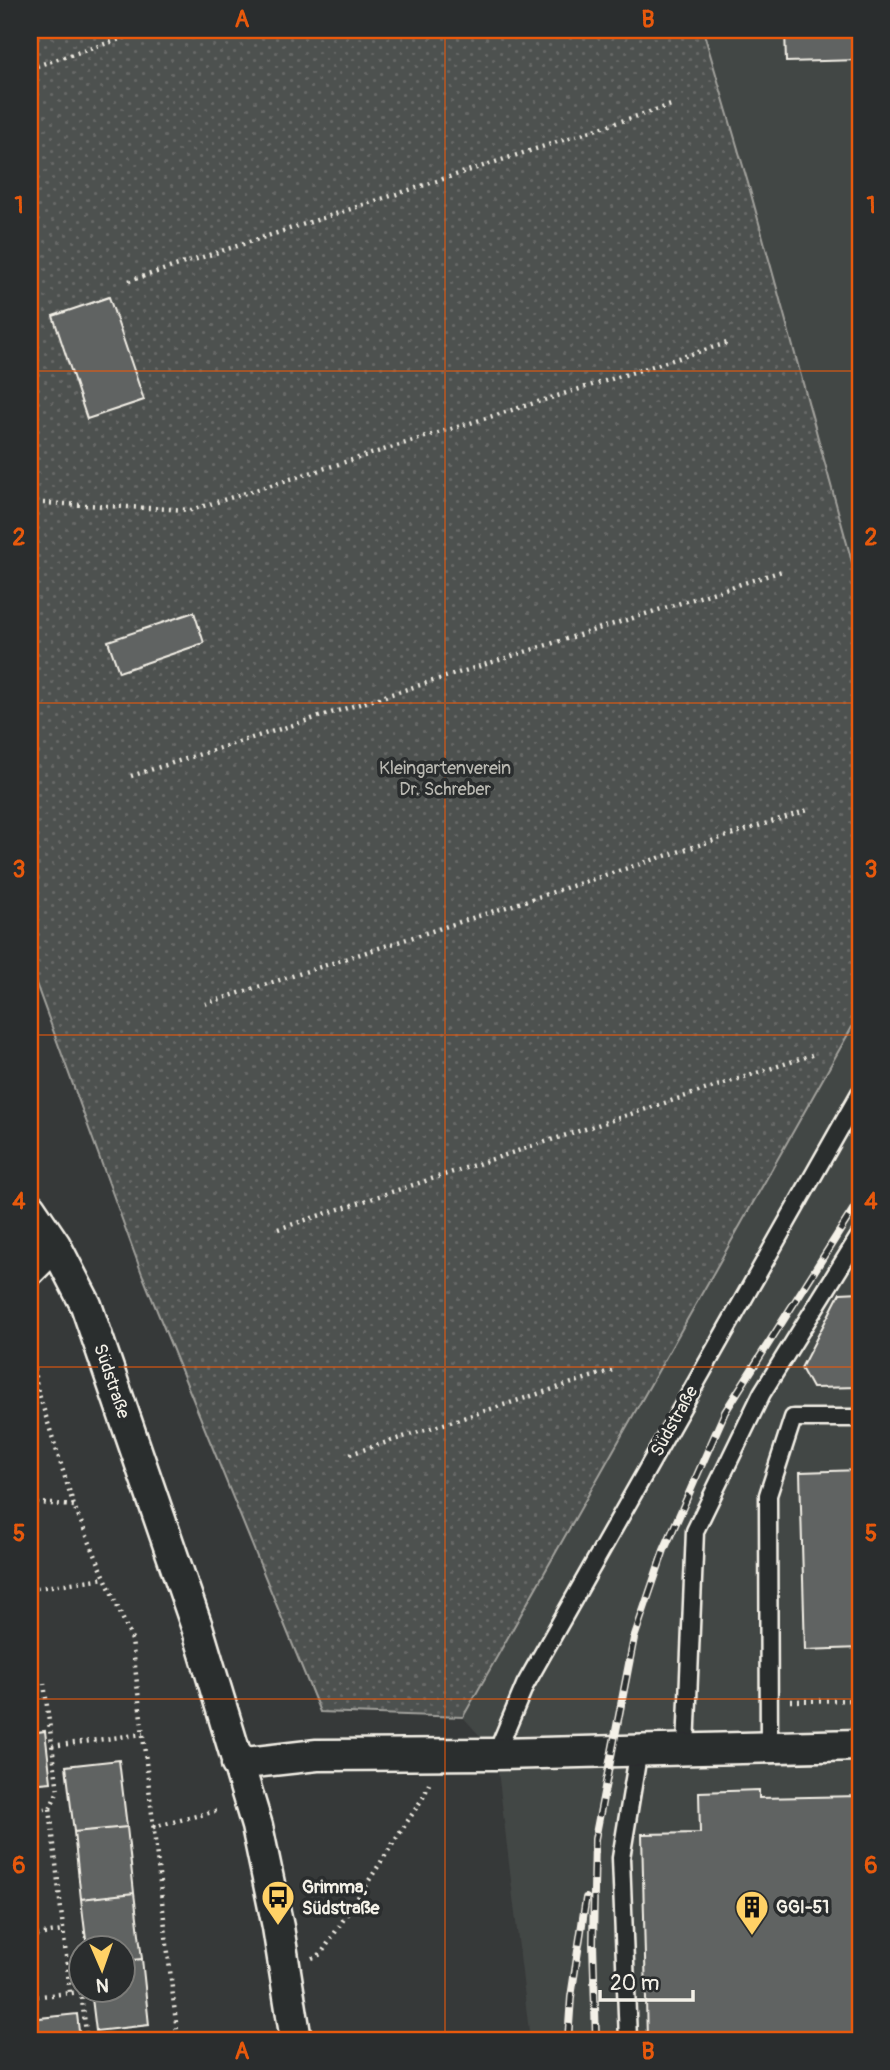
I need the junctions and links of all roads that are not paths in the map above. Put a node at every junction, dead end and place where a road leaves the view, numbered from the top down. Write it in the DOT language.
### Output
graph roads {
  1 [pos="860,1093"];
  2 [pos="30,1208"];
  3 [pos="860,1235"];
  4 [pos="55,1245"];
  5 [pos="30,1270"];
  6 [pos="860,1418"];
  7 [pos="860,1745"];
  8 [pos="769,1747"];
  9 [pos="686,1748"];
  10 [pos="639,1749"];
  11 [pos="496,1754"];
  12 [pos="237,1764"];
  13 [pos="296,2040"];
  14 [pos="628,2040"];
  1 -- 11 [label="lane, Südstraße"];
  2 -- 4 [label="street, Südstraße"];
  3 -- 9 [label="lane"];
  4 -- 5 [label="street"];
  4 -- 12 [label="street, Südstraße"];
  6 -- 8 [label="lane"];
  7 -- 8 [label="street"];
  8 -- 9 [label="street"];
  9 -- 10 [label="street"];
  10 -- 11 [label="street"];
  10 -- 14 [label="lane"];
  11 -- 12 [label="street"];
  12 -- 13 [label="street, Südstraße"];
}
